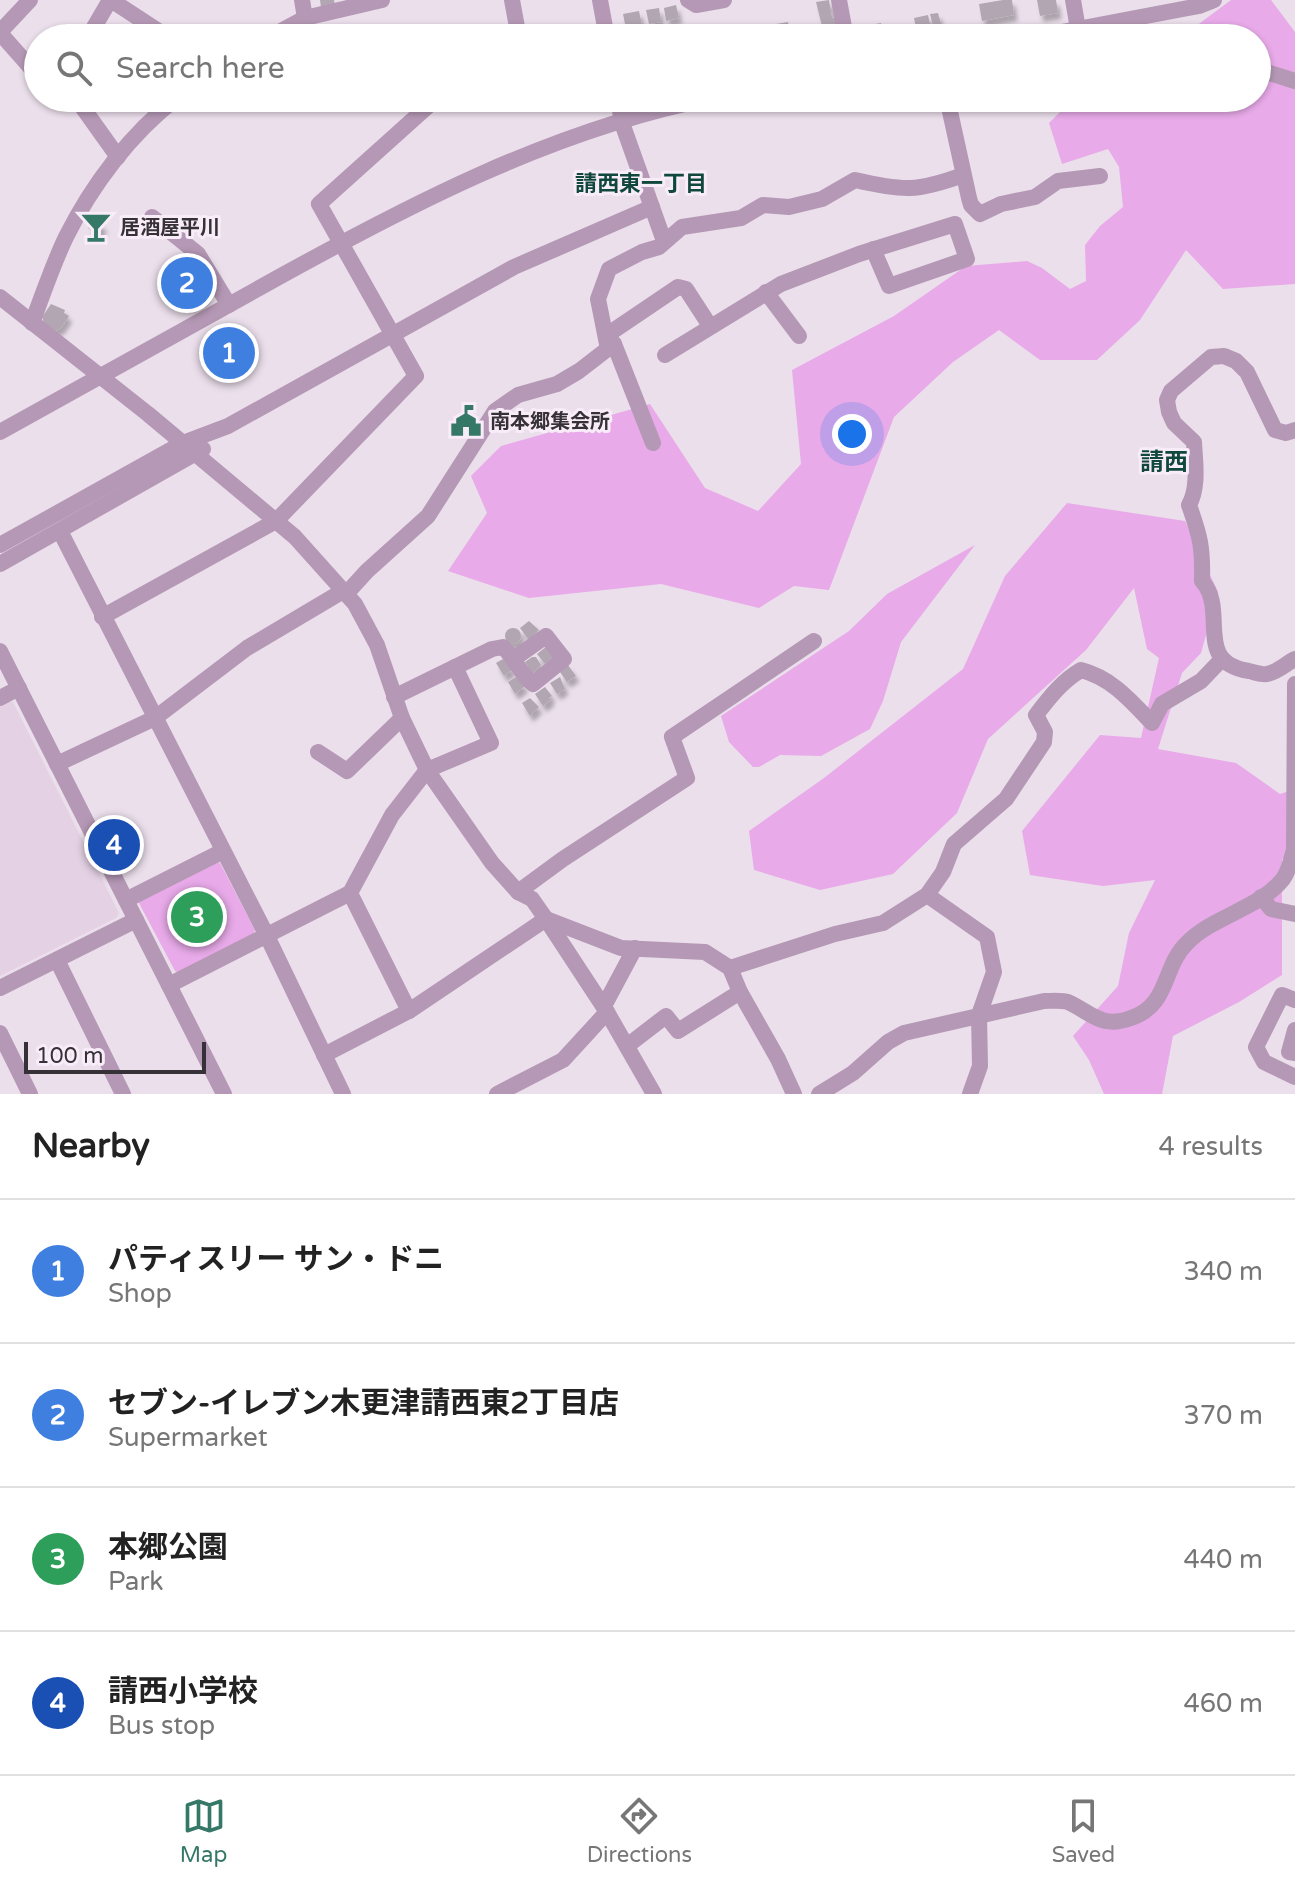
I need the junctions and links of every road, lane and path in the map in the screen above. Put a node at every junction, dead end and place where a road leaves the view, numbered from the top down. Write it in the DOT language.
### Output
graph roads {
  1 [pos="30,0"];
  2 [pos="110,0"];
  3 [pos="302,0"];
  4 [pos="377,0"];
  5 [pos="512,0"];
  6 [pos="600,0"];
  7 [pos="688,0"];
  8 [pos="724,0"];
  9 [pos="839,0"];
  10 [pos="1073,0"];
  11 [pos="1214,0"];
  12 [pos="305,18"];
  13 [pos="96,24"];
  14 [pos="147,24"];
  15 [pos="294,24"];
  16 [pos="516,24"];
  17 [pos="604,24"];
  18 [pos="843,24"];
  19 [pos="1077,24"];
  20 [pos="1104,24"];
  21 [pos="0,32"];
  22 [pos="24,60"];
  23 [pos="1271,73"];
  24 [pos="1295,81"];
  25 [pos="86,112"];
  26 [pos="160,112"];
  27 [pos="421,112"];
  28 [pos="620,112"];
  29 [pos="662,112"];
  30 [pos="950,112"];
  31 [pos="622,123"];
  32 [pos="118,157"];
  33 [pos="963,175"];
  34 [pos="1100,176"];
  35 [pos="652,207"];
  36 [pos="152,217"];
  37 [pos="664,241"];
  38 [pos="340,244"];
  39 [pos="873,249"];
  40 [pos="766,292"];
  41 [pos="3,304"];
  42 [pos="229,305"];
  43 [pos="32,323"];
  44 [pos="710,326"];
  45 [pos="392,335"];
  46 [pos="799,336"];
  47 [pos="610,339"];
  48 [pos="665,355"];
  49 [pos="100,376"];
  50 [pos="228,426"];
  51 [pos="1295,430"];
  52 [pos="0,432"];
  53 [pos="183,443"];
  54 [pos="653,443"];
  55 [pos="197,455"];
  56 [pos="276,521"];
  57 [pos="60,531"];
  58 [pos="0,545"];
  59 [pos="0,564"];
  60 [pos="345,592"];
  61 [pos="102,617"];
  62 [pos="814,641"];
  63 [pos="0,651"];
  64 [pos="515,658"];
  65 [pos="1222,659"];
  66 [pos="1295,659"];
  67 [pos="455,667"];
  68 [pos="1295,684"];
  69 [pos="19,688"];
  70 [pos="394,697"];
  71 [pos="0,698"];
  72 [pos="155,718"];
  73 [pos="402,718"];
  74 [pos="318,752"];
  75 [pos="57,764"];
  76 [pos="427,770"];
  77 [pos="223,851"];
  78 [pos="518,892"];
  79 [pos="350,893"];
  80 [pos="927,895"];
  81 [pos="1261,897"];
  82 [pos="126,900"];
  83 [pos="1295,914"];
  84 [pos="546,919"];
  85 [pos="136,920"];
  86 [pos="267,936"];
  87 [pos="635,948"];
  88 [pos="57,960"];
  89 [pos="730,968"];
  90 [pos="169,985"];
  91 [pos="0,988"];
  92 [pos="740,992"];
  93 [pos="1295,1000"];
  94 [pos="605,1009"];
  95 [pos="409,1011"];
  96 [pos="979,1015"];
  97 [pos="1295,1030"];
  98 [pos="0,1033"];
  99 [pos="627,1046"];
  100 [pos="1295,1053"];
  101 [pos="324,1055"];
  102 [pos="1295,1077"];
  103 [pos="30,1094"];
  104 [pos="123,1094"];
  105 [pos="224,1094"];
  106 [pos="343,1094"];
  107 [pos="497,1094"];
  108 [pos="654,1094"];
  109 [pos="794,1094"];
  110 [pos="819,1094"];
  111 [pos="970,1094"];
  1 -- 21 [label="street"];
  2 -- 13 [label="street"];
  2 -- 14 [label="street"];
  3 -- 12 [label="street"];
  4 -- 12 [label="street"];
  5 -- 16 [label="street"];
  6 -- 17 [label="street"];
  7 -- 8 [label="street"];
  9 -- 18 [label="street"];
  10 -- 19 [label="street"];
  11 -- 20 [label="street"];
  12 -- 15 [label="street"];
  21 -- 22 [label="street"];
  23 -- 24 [label="street"];
  25 -- 32 [label="street"];
  26 -- 32 [label="street"];
  27 -- 38 [label="street"];
  28 -- 31 [label="street"];
  29 -- 31 [label="street"];
  30 -- 33 [label="street"];
  31 -- 35 [label="street"];
  31 -- 38 [label="street"];
  32 -- 43 [label="street"];
  33 -- 34 [label="street"];
  33 -- 37 [label="street"];
  35 -- 37 [label="street"];
  35 -- 45 [label="street"];
  36 -- 42 [label="street"];
  37 -- 47 [label="street"];
  38 -- 42 [label="street"];
  38 -- 45 [label="street"];
  39 -- 39 [label="street"];
  39 -- 40 [label="street"];
  40 -- 44 [label="street"];
  40 -- 46 [label="street"];
  41 -- 43 [label="street"];
  42 -- 49 [label="street"];
  43 -- 49 [label="street"];
  44 -- 47 [label="street"];
  44 -- 48 [label="street"];
  45 -- 50 [label="street"];
  45 -- 56 [label="street"];
  47 -- 54 [label="street"];
  47 -- 60 [label="street"];
  49 -- 52 [label="street"];
  49 -- 53 [label="street"];
  50 -- 53 [label="street"];
  50 -- 55 [label="street"];
  51 -- 65 [label="street"];
  53 -- 55 [label="street"];
  53 -- 58 [label="street"];
  55 -- 56 [label="street"];
  55 -- 57 [label="street"];
  56 -- 60 [label="street"];
  56 -- 61 [label="street"];
  57 -- 59 [label="street"];
  57 -- 61 [label="street"];
  60 -- 70 [label="street"];
  60 -- 72 [label="street"];
  61 -- 72 [label="street"];
  62 -- 78 [label="street"];
  63 -- 69 [label="street"];
  64 -- 67 [label="street"];
  65 -- 66 [label="street"];
  65 -- 80 [label="street"];
  67 -- 70 [label="street"];
  67 -- 76 [label="street"];
  68 -- 81 [label="street"];
  69 -- 71 [label="street"];
  69 -- 75 [label="street"];
  70 -- 73 [label="street"];
  72 -- 75 [label="street"];
  72 -- 77 [label="street"];
  73 -- 74 [label="street"];
  73 -- 76 [label="street"];
  75 -- 82 [label="street"];
  76 -- 78 [label="street"];
  76 -- 79 [label="street"];
  77 -- 82 [label="street"];
  77 -- 86 [label="street"];
  78 -- 84 [label="street"];
  79 -- 86 [label="street"];
  79 -- 95 [label="street"];
  80 -- 89 [label="street"];
  80 -- 96 [label="street"];
  81 -- 83 [label="street"];
  81 -- 96 [label="street"];
  82 -- 85 [label="street"];
  84 -- 87 [label="street"];
  84 -- 94 [label="street"];
  84 -- 95 [label="street"];
  85 -- 88 [label="street"];
  85 -- 90 [label="street"];
  86 -- 90 [label="street"];
  86 -- 101 [label="street"];
  87 -- 89 [label="street"];
  87 -- 94 [label="street"];
  88 -- 91 [label="street"];
  88 -- 104 [label="street"];
  89 -- 92 [label="street"];
  90 -- 105 [label="street"];
  92 -- 99 [label="street"];
  92 -- 109 [label="street"];
  93 -- 102 [label="street"];
  94 -- 99 [label="street"];
  94 -- 107 [label="street"];
  95 -- 101 [label="street"];
  96 -- 110 [label="street"];
  96 -- 111 [label="street"];
  97 -- 100 [label="street"];
  98 -- 103 [label="street"];
  99 -- 108 [label="street"];
  101 -- 106 [label="street"];
}
